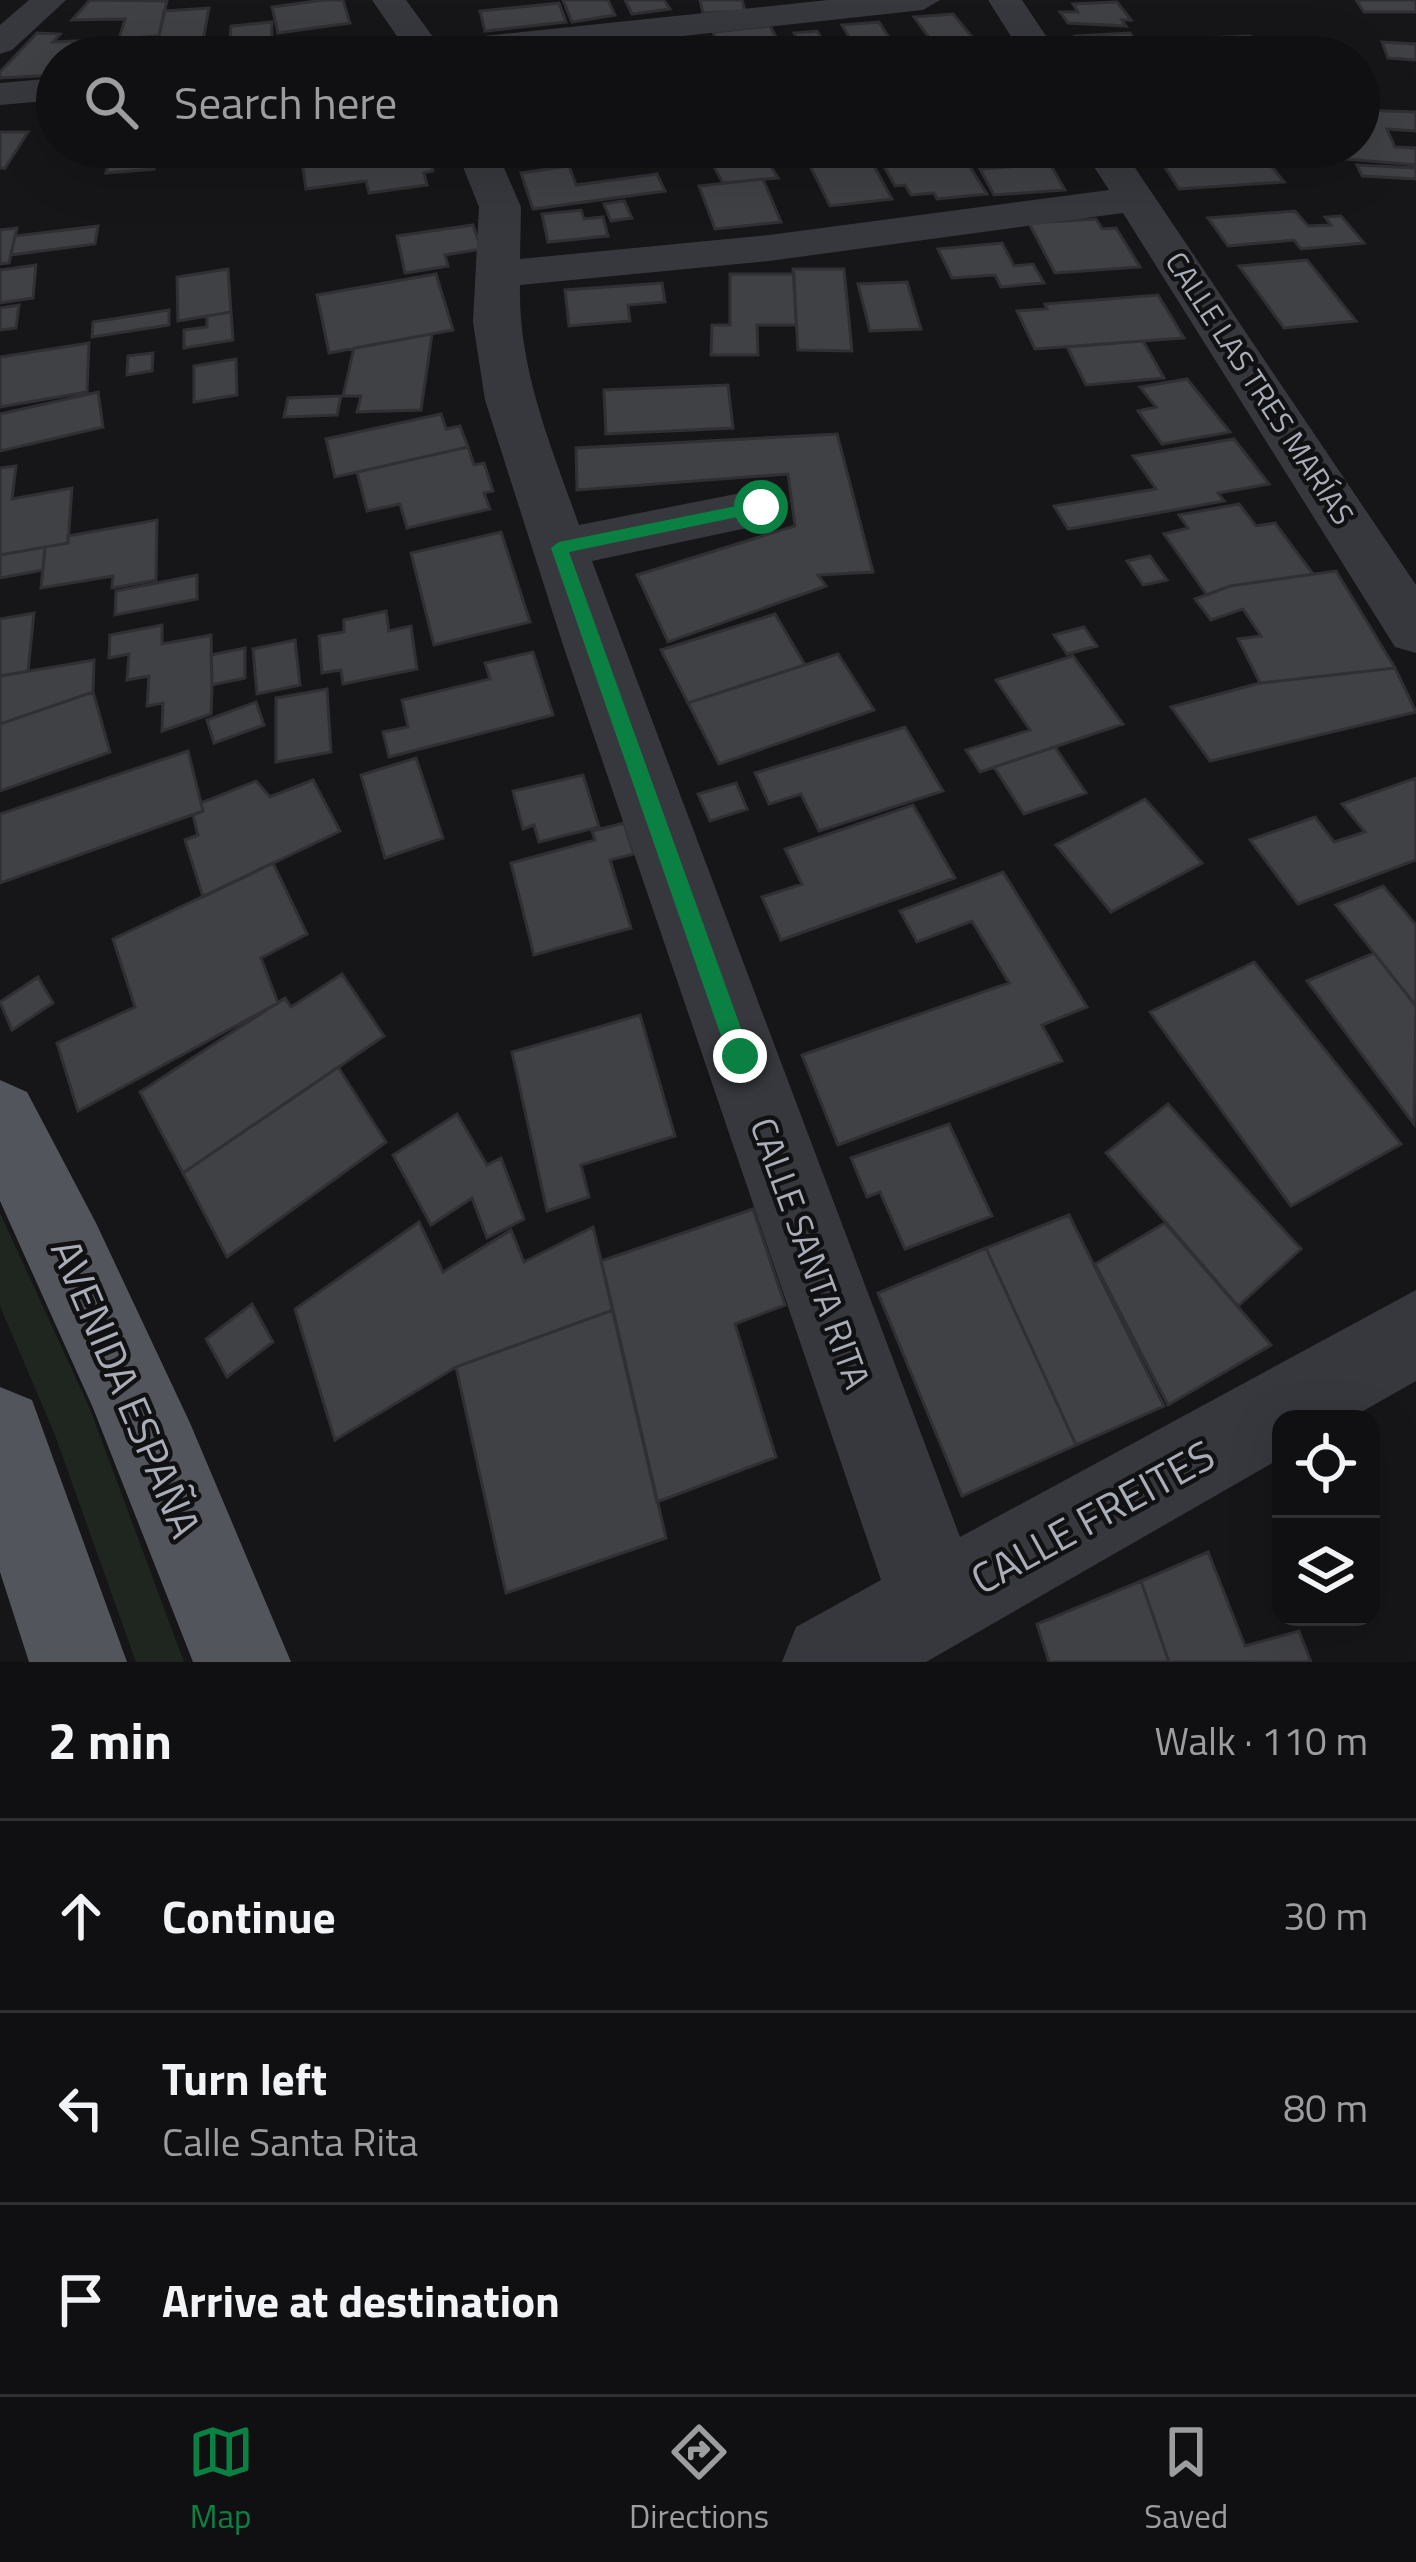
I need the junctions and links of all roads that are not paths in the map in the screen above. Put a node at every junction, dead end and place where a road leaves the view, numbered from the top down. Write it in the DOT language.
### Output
graph roads {
  1 [pos="49,0"];
  2 [pos="389,0"];
  3 [pos="923,0"];
  4 [pos="1005,0"];
  5 [pos="415,36"];
  6 [pos="599,36"];
  7 [pos="1028,36"];
  8 [pos="0,43"];
  9 [pos="36,90"];
  10 [pos="0,94"];
  11 [pos="484,168"];
  12 [pos="1115,168"];
  13 [pos="1136,200"];
  14 [pos="499,274"];
  15 [pos="761,507"];
  16 [pos="559,548"];
  17 [pos="1416,632"];
  18 [pos="0,1119"];
  19 [pos="1416,1334"];
  20 [pos="0,1432"];
  21 [pos="937,1603"];
  22 [pos="78,1662"];
  23 [pos="242,1662"];
  24 [pos="831,1662"];
  1 -- 8 [label="street"];
  2 -- 5 [label="street"];
  3 -- 6 [label="street"];
  4 -- 7 [label="street"];
  9 -- 10 [label="street"];
  11 -- 14 [label="street, CALLE SANTA RITA"];
  12 -- 13 [label="street, CALLE LAS TRES MARÍAS"];
  13 -- 14 [label="street"];
  13 -- 17 [label="street, CALLE LAS TRES MARÍAS"];
  14 -- 16 [label="street, CALLE SANTA RITA"];
  15 -- 16 [label="street"];
  16 -- 21 [label="street, CALLE SANTA RITA"];
  18 -- 23 [label="main road, AVENIDA ESPAÑA"];
  19 -- 21 [label="street, CALLE FREITES"];
  20 -- 22 [label="main road"];
  21 -- 24 [label="street, CALLE FREITES"];
}
